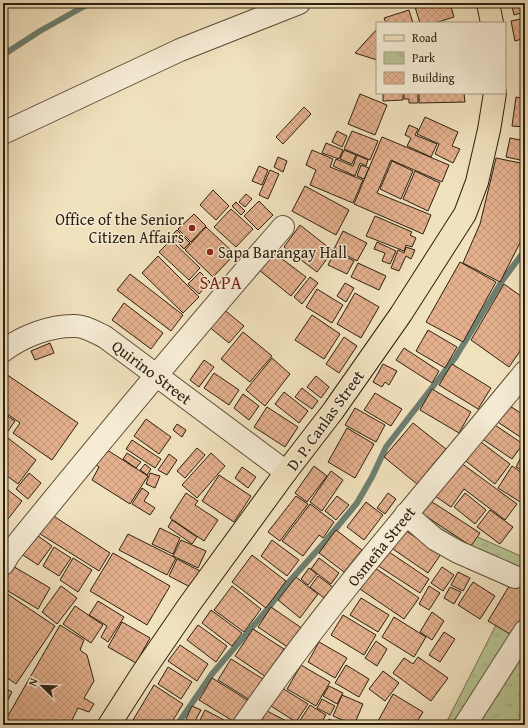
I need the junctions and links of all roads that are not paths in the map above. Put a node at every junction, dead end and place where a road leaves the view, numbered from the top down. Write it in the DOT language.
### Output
graph roads {
  1 [pos="299,3"];
  2 [pos="488,3"];
  3 [pos="492,22"];
  4 [pos="495,94"];
  5 [pos="3,133"];
  6 [pos="283,227"];
  7 [pos="3,351"];
  8 [pos="525,372"];
  9 [pos="157,375"];
  10 [pos="286,472"];
  11 [pos="406,514"];
  12 [pos="3,564"];
  13 [pos="515,576"];
  14 [pos="525,631"];
  15 [pos="109,725"];
  16 [pos="244,725"];
  17 [pos="465,725"];
  1 -- 5 [label="street"];
  2 -- 3 [label="main road"];
  4 -- 10 [label="main road, D. P. Canlas Street"];
  6 -- 9 [label="street"];
  7 -- 9 [label="street, Quirino Street"];
  8 -- 11 [label="street, Osmeña Street"];
  9 -- 10 [label="street, Quirino Street"];
  9 -- 12 [label="street"];
  10 -- 15 [label="main road, D. P. Canlas Street"];
  11 -- 13 [label="street"];
  11 -- 16 [label="street, Osmeña Street"];
  14 -- 17 [label="street"];
}
